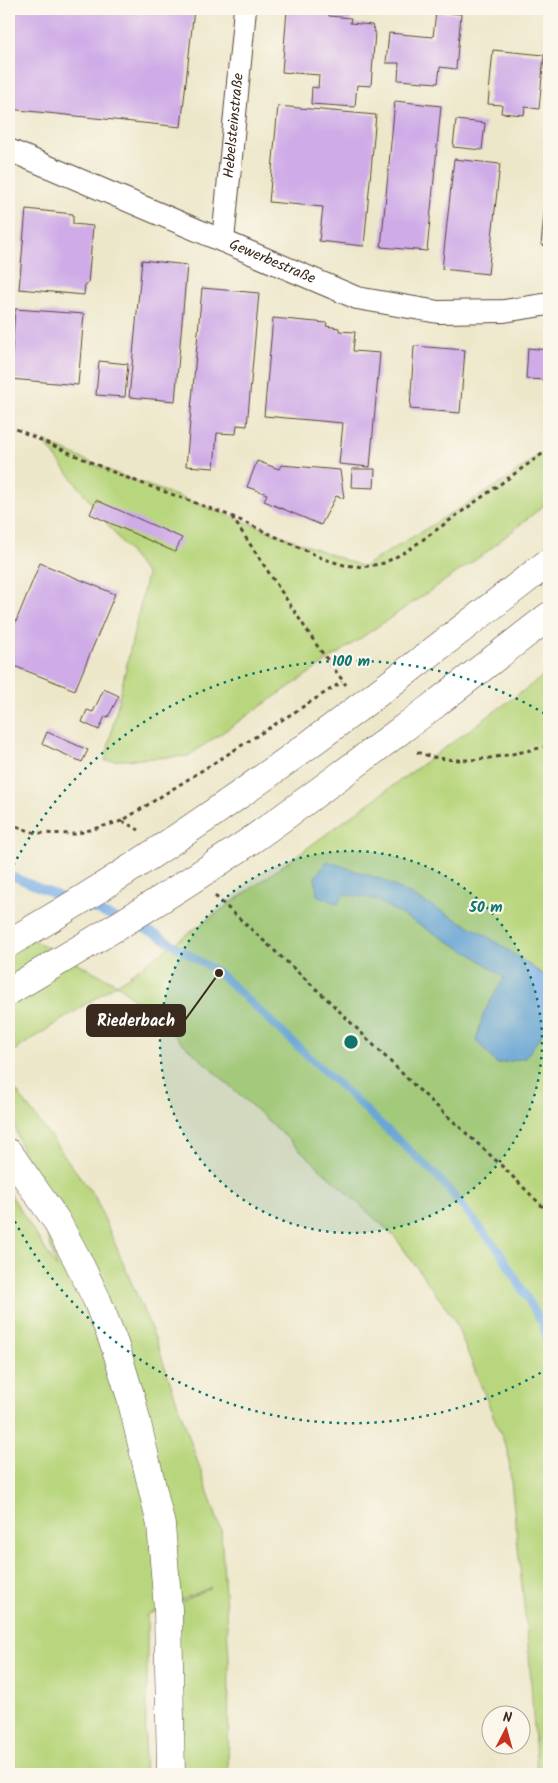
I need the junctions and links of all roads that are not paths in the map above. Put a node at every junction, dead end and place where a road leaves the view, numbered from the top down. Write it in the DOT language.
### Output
graph roads {
  1 [pos="245,9"];
  2 [pos="9,150"];
  3 [pos="223,241"];
  4 [pos="549,304"];
  5 [pos="549,562"];
  6 [pos="549,616"];
  7 [pos="9,943"];
  8 [pos="9,991"];
  9 [pos="9,1153"];
  10 [pos="170,1774"];
  1 -- 3 [label="street, Hebelsteinstraße"];
  2 -- 3 [label="street, Gewerbestraße"];
  3 -- 4 [label="street, Gewerbestraße"];
  5 -- 7 [label="main road, bridge"];
  6 -- 8 [label="main road, bridge"];
  9 -- 10 [label="main road"];
}
